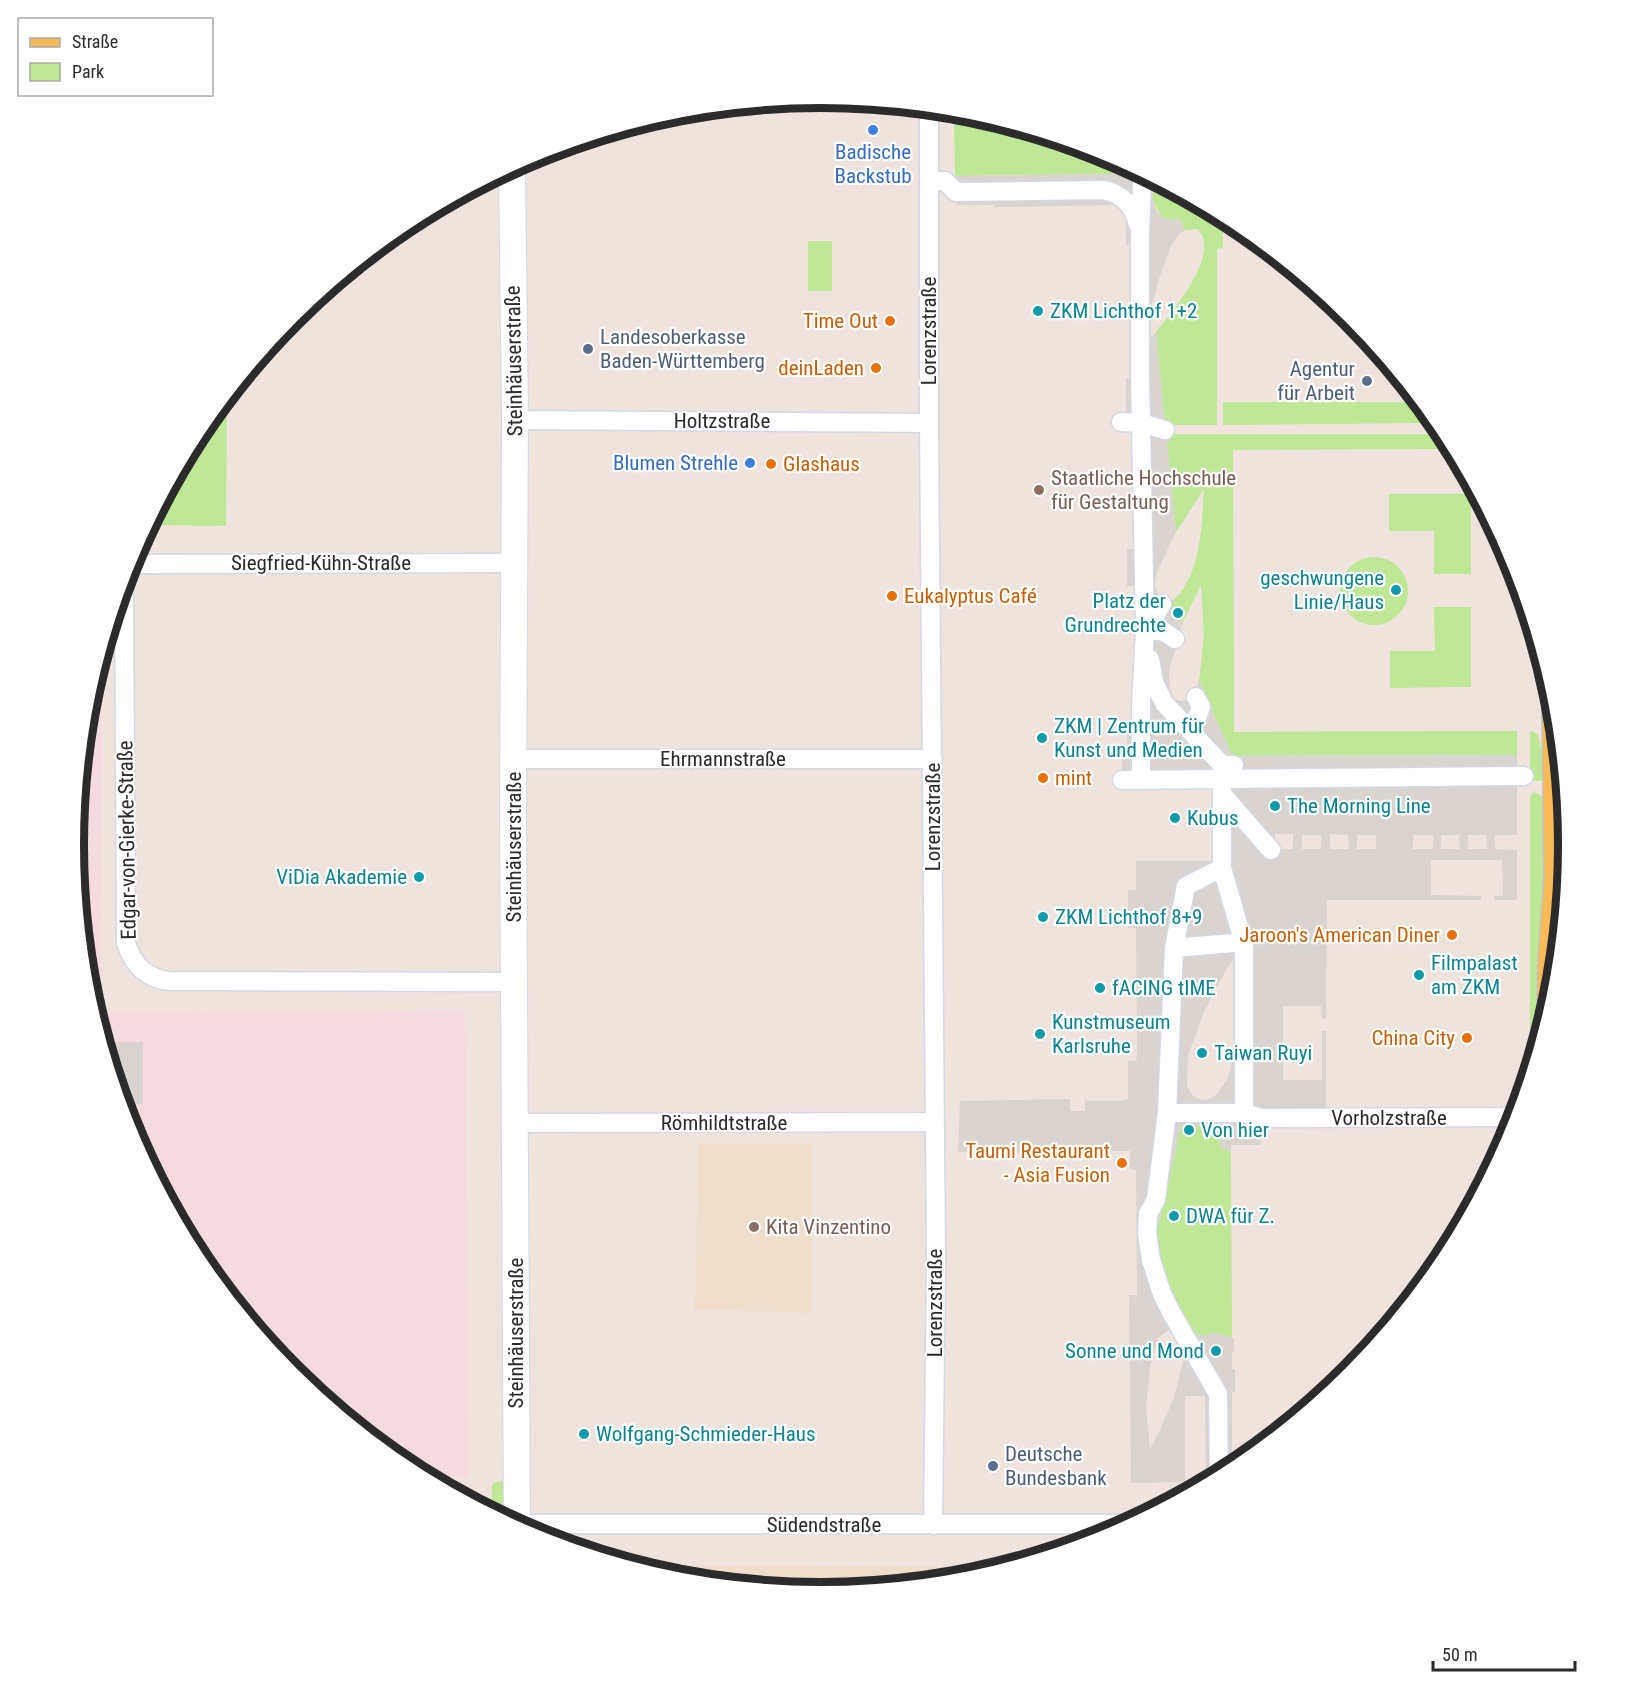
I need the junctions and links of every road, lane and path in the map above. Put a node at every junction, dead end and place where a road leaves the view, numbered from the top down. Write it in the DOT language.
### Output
graph roads {
  1 [pos="929,116"];
  2 [pos="512,176"];
  3 [pos="928,180"];
  4 [pos="1142,183"];
  5 [pos="1140,236"];
  6 [pos="515,420"];
  7 [pos="1121,422"];
  8 [pos="929,423"];
  9 [pos="1141,423"];
  10 [pos="513,563"];
  11 [pos="140,564"];
  12 [pos="1162,604"];
  13 [pos="124,605"];
  14 [pos="1145,630"];
  15 [pos="1175,639"];
  16 [pos="1196,697"];
  17 [pos="1187,728"];
  18 [pos="514,759"];
  19 [pos="933,759"];
  20 [pos="1225,776"];
  21 [pos="1524,776"];
  22 [pos="1141,778"];
  23 [pos="1122,780"];
  24 [pos="1557,799"];
  25 [pos="1271,850"];
  26 [pos="1222,868"];
  27 [pos="1558,872"];
  28 [pos="1557,888"];
  29 [pos="1555,918"];
  30 [pos="1244,942"];
  31 [pos="1174,948"];
  32 [pos="514,982"];
  33 [pos="1167,1113"];
  34 [pos="1244,1113"];
  35 [pos="1507,1117"];
  36 [pos="934,1122"];
  37 [pos="515,1123"];
  38 [pos="1219,1466"];
  39 [pos="518,1517"];
  40 [pos="1110,1524"];
  41 [pos="537,1526"];
  42 [pos="933,1526"];
  1 -- 3 [label="street, Lorenzstraße"];
  2 -- 6 [label="street, Steinhäuserstraße"];
  3 -- 5 [label="street"];
  3 -- 8 [label="street, Lorenzstraße"];
  4 -- 5 [label="street"];
  5 -- 9 [label="street"];
  6 -- 8 [label="street, Holtzstraße"];
  6 -- 10 [label="street, Steinhäuserstraße"];
  7 -- 9 [label="street"];
  8 -- 19 [label="street, Lorenzstraße"];
  9 -- 14 [label="street"];
  10 -- 11 [label="street, Siegfried-Kühn-Straße"];
  10 -- 18 [label="street, Steinhäuserstraße"];
  12 -- 14 [label="street"];
  13 -- 32 [label="street, Edgar-von-Gierke-Straße"];
  14 -- 15 [label="street"];
  14 -- 17 [label="street"];
  14 -- 22 [label="street"];
  16 -- 17 [label="street"];
  17 -- 20 [label="street"];
  18 -- 19 [label="street, Ehrmannstraße"];
  18 -- 32 [label="street, Steinhäuserstraße"];
  19 -- 36 [label="street, Lorenzstraße"];
  20 -- 21 [label="street"];
  20 -- 22 [label="street"];
  20 -- 25 [label="street"];
  20 -- 26 [label="street"];
  22 -- 23 [label="street"];
  24 -- 27 [label="main road"];
  26 -- 30 [label="street"];
  26 -- 31 [label="street"];
  28 -- 29 [label="main road"];
  30 -- 31 [label="street"];
  30 -- 34 [label="street"];
  31 -- 33 [label="street"];
  32 -- 37 [label="street, Steinhäuserstraße"];
  33 -- 34 [label="street, Vorholzstraße"];
  33 -- 38 [label="street"];
  34 -- 35 [label="street, Vorholzstraße"];
  36 -- 37 [label="street, Römhildtstraße"];
  36 -- 42 [label="street, Lorenzstraße"];
  37 -- 39 [label="street, Steinhäuserstraße"];
  40 -- 42 [label="street, Südendstraße"];
  41 -- 42 [label="street, Südendstraße"];
}
